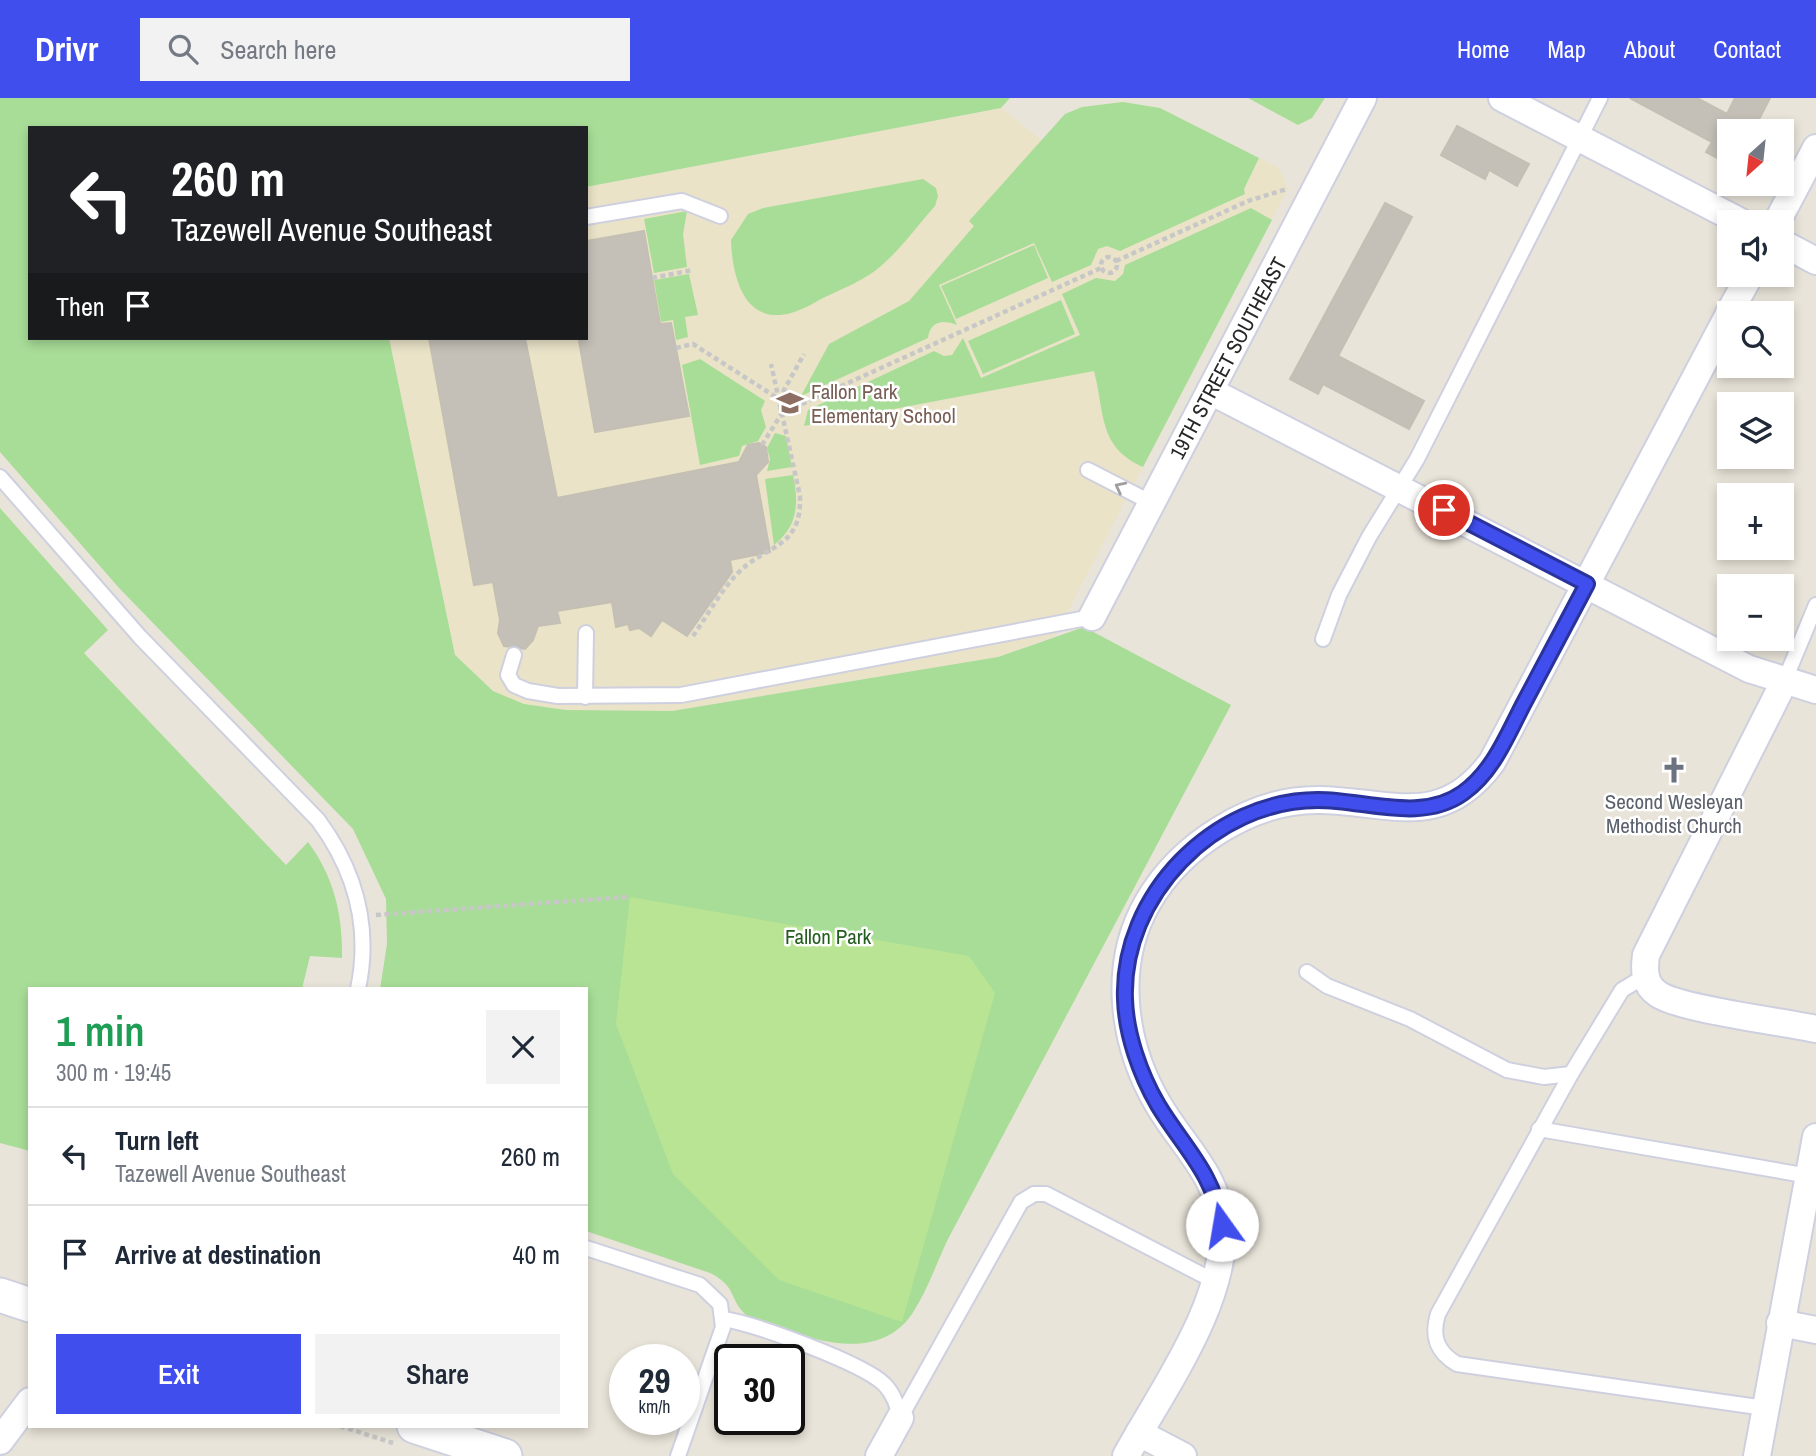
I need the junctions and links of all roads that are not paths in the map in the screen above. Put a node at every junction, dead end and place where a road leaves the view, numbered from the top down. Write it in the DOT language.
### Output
graph roads {
  1 [pos="1363,98"];
  2 [pos="1502,98"];
  3 [pos="1600,98"];
  4 [pos="1578,139"];
  5 [pos="1816,148"];
  6 [pos="1717,210"];
  7 [pos="1783,210"];
  8 [pos="720,216"];
  9 [pos="588,217"];
  10 [pos="1794,249"];
  11 [pos="1816,261"];
  12 [pos="1717,337"];
  13 [pos="1210,391"];
  14 [pos="1088,470"];
  15 [pos="0,477"];
  16 [pos="1400,488"];
  17 [pos="1152,503"];
  18 [pos="1587,584"];
  19 [pos="1816,605"];
  20 [pos="1092,617"];
  21 [pos="586,634"];
  22 [pos="1323,639"];
  23 [pos="514,656"];
  24 [pos="1784,682"];
  25 [pos="1816,691"];
  26 [pos="585,697"];
  27 [pos="1307,972"];
  28 [pos="1645,976"];
  29 [pos="358,987"];
  30 [pos="1816,1029"];
  31 [pos="1571,1074"];
  32 [pos="1539,1129"];
  33 [pos="1816,1137"];
  34 [pos="1812,1177"];
  35 [pos="588,1249"];
  36 [pos="1216,1282"];
  37 [pos="0,1295"];
  38 [pos="28,1304"];
  39 [pos="723,1319"];
  40 [pos="1780,1323"];
  41 [pos="1816,1330"];
  42 [pos="28,1404"];
  43 [pos="1765,1408"];
  44 [pos="901,1418"];
  45 [pos="410,1437"];
  46 [pos="0,1441"];
  47 [pos="1133,1444"];
  48 [pos="505,1456"];
  49 [pos="678,1456"];
  50 [pos="879,1456"];
  51 [pos="1183,1456"];
  52 [pos="1757,1456"];
  1 -- 13 [label="street, 19TH STREET SOUTHEAST"];
  2 -- 4 [label="street"];
  3 -- 4 [label="lane"];
  4 -- 6 [label="street"];
  4 -- 16 [label="lane"];
  5 -- 7 [label="street"];
  8 -- 9 [label="lane"];
  10 -- 11 [label="street"];
  12 -- 18 [label="street"];
  13 -- 16 [label="street"];
  13 -- 17 [label="street, 19TH STREET SOUTHEAST"];
  17 -- 14 [label="lane, one-way"];
  15 -- 29 [label="lane"];
  16 -- 18 [label="street"];
  16 -- 22 [label="lane"];
  17 -- 20 [label="street, 19TH STREET SOUTHEAST"];
  18 -- 24 [label="street"];
  18 -- 36 [label="street"];
  19 -- 24 [label="lane"];
  20 -- 26 [label="lane"];
  21 -- 26 [label="lane"];
  23 -- 26 [label="lane"];
  24 -- 25 [label="street"];
  24 -- 28 [label="street"];
  27 -- 31 [label="lane"];
  28 -- 30 [label="street"];
  28 -- 31 [label="lane"];
  31 -- 32 [label="lane"];
  32 -- 34 [label="lane"];
  32 -- 43 [label="lane"];
  33 -- 34 [label="street"];
  34 -- 40 [label="street"];
  35 -- 39 [label="lane"];
  36 -- 44 [label="lane"];
  36 -- 47 [label="street"];
  37 -- 38 [label="street"];
  39 -- 44 [label="lane"];
  39 -- 49 [label="lane"];
  40 -- 41 [label="street"];
  40 -- 43 [label="street"];
  42 -- 46 [label="street"];
  43 -- 52 [label="street"];
  44 -- 50 [label="street"];
  45 -- 48 [label="street"];
  47 -- 51 [label="street"];
}
